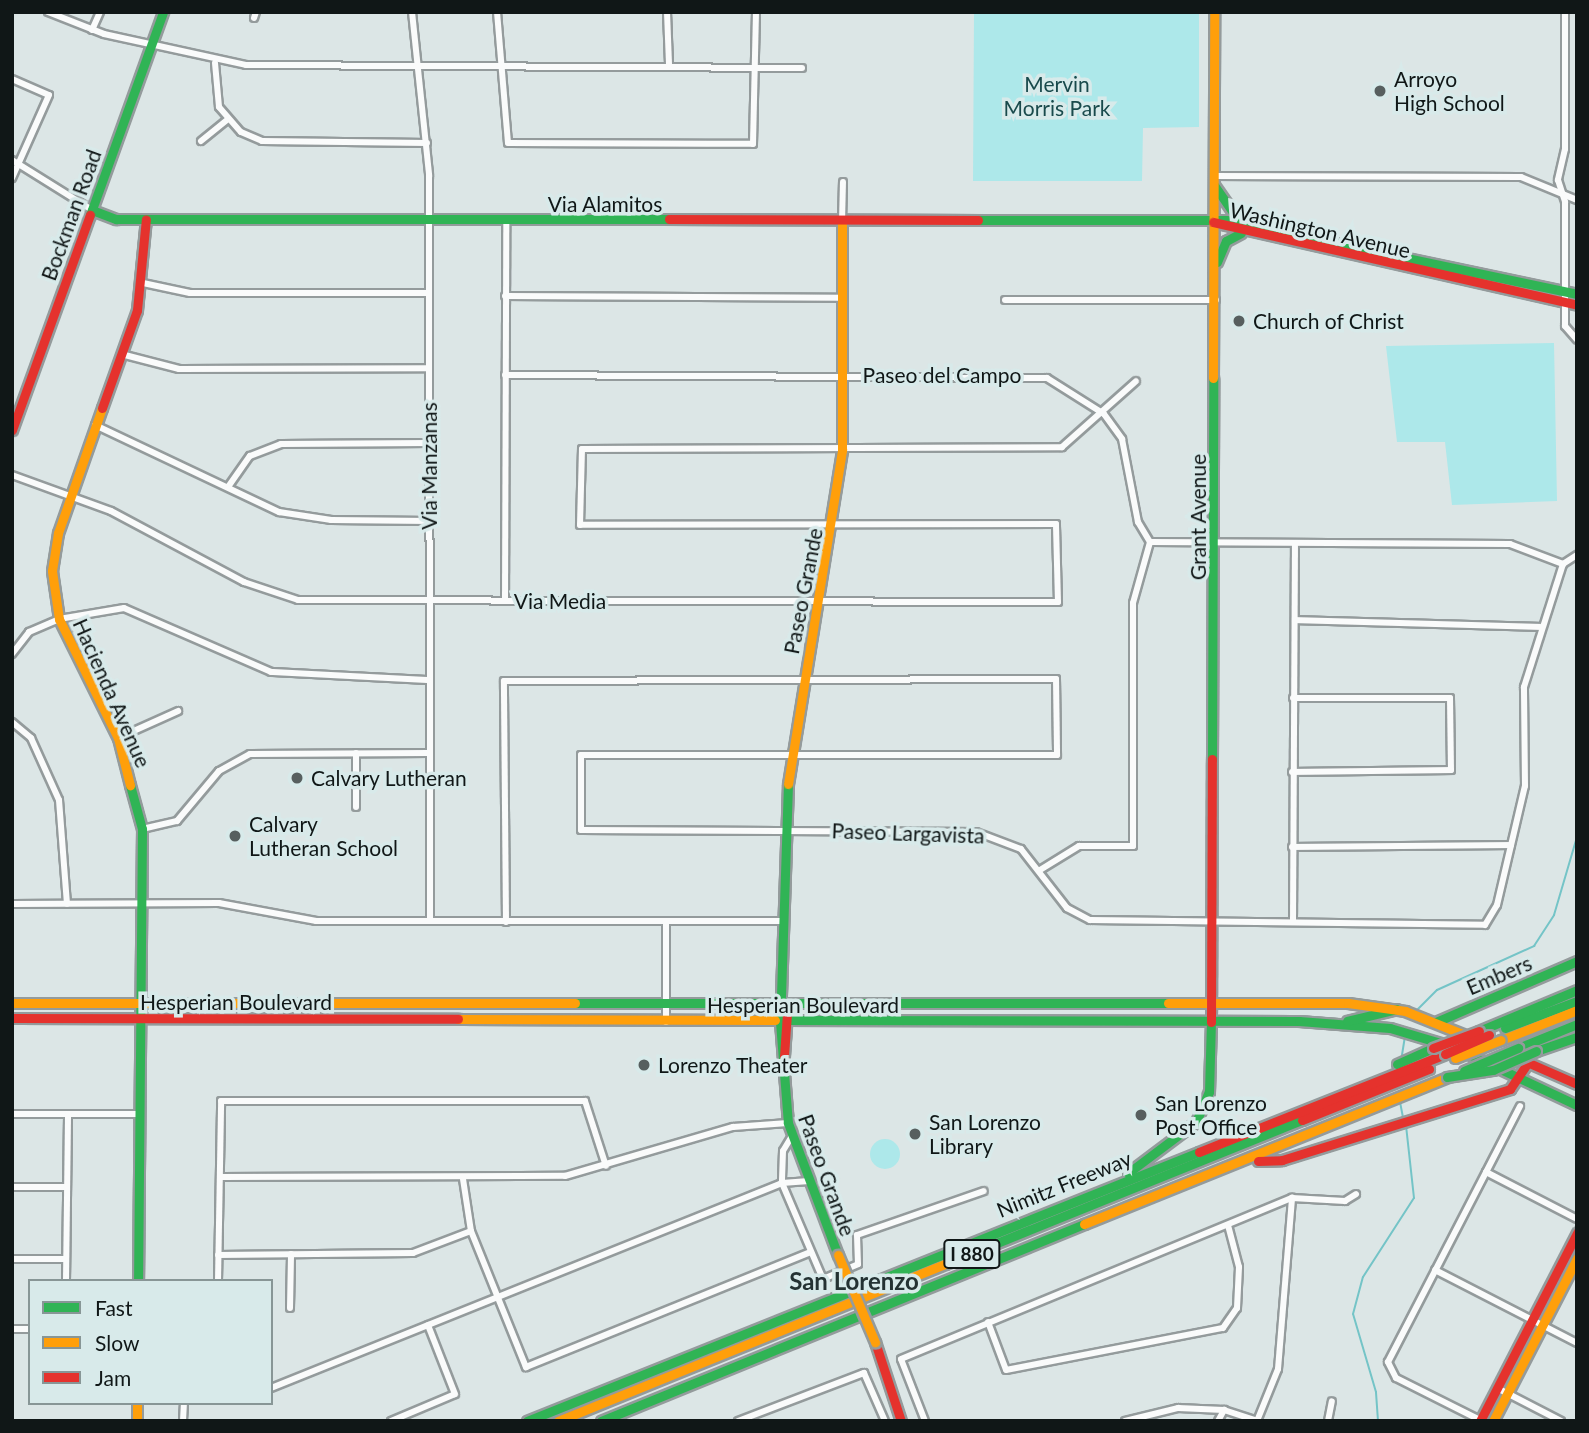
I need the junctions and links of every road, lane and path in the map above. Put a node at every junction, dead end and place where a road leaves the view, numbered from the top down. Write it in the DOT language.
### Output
graph roads {
  1 [pos="48,12"];
  2 [pos="100,12"];
  3 [pos="163,12"];
  4 [pos="412,12"];
  5 [pos="497,12"];
  6 [pos="667,12"];
  7 [pos="756,12"];
  8 [pos="1214,12"];
  9 [pos="1565,12"];
  10 [pos="92,30"];
  11 [pos="152,43"];
  12 [pos="215,63"];
  13 [pos="418,65"];
  14 [pos="502,65"];
  15 [pos="669,65"];
  16 [pos="756,66"];
  17 [pos="802,68"];
  18 [pos="12,79"];
  19 [pos="1566,94"];
  20 [pos="1577,94"];
  21 [pos="227,120"];
  22 [pos="201,141"];
  23 [pos="426,142"];
  24 [pos="15,162"];
  25 [pos="12,178"];
  26 [pos="1213,179"];
  27 [pos="843,182"];
  28 [pos="1561,193"];
  29 [pos="1577,201"];
  30 [pos="92,210"];
  31 [pos="429,218"];
  32 [pos="146,219"];
  33 [pos="506,221"];
  34 [pos="842,222"];
  35 [pos="1213,222"];
  36 [pos="1242,229"];
  37 [pos="1216,264"];
  38 [pos="143,283"];
  39 [pos="429,293"];
  40 [pos="1577,294"];
  41 [pos="505,296"];
  42 [pos="1565,297"];
  43 [pos="842,298"];
  44 [pos="1005,300"];
  45 [pos="1216,300"];
  46 [pos="1577,305"];
  47 [pos="1577,340"];
  48 [pos="121,354"];
  49 [pos="429,368"];
  50 [pos="505,375"];
  51 [pos="842,376"];
  52 [pos="1136,381"];
  53 [pos="1104,414"];
  54 [pos="96,425"];
  55 [pos="13,428"];
  56 [pos="429,443"];
  57 [pos="842,450"];
  58 [pos="12,475"];
  59 [pos="228,487"];
  60 [pos="70,496"];
  61 [pos="430,521"];
  62 [pos="833,526"];
  63 [pos="1150,542"];
  64 [pos="1215,546"];
  65 [pos="1295,546"];
  66 [pos="1577,555"];
  67 [pos="1563,564"];
  68 [pos="505,600"];
  69 [pos="429,602"];
  70 [pos="822,602"];
  71 [pos="59,619"];
  72 [pos="1295,620"];
  73 [pos="1540,627"];
  74 [pos="12,654"];
  75 [pos="804,679"];
  76 [pos="429,680"];
  77 [pos="1293,698"];
  78 [pos="178,711"];
  79 [pos="12,722"];
  80 [pos="118,738"];
  81 [pos="356,753"];
  82 [pos="429,753"];
  83 [pos="789,754"];
  84 [pos="1292,772"];
  85 [pos="356,807"];
  86 [pos="142,829"];
  87 [pos="785,830"];
  88 [pos="1511,845"];
  89 [pos="1292,847"];
  90 [pos="1040,870"];
  91 [pos="12,904"];
  92 [pos="67,904"];
  93 [pos="144,904"];
  94 [pos="430,921"];
  95 [pos="784,921"];
  96 [pos="506,922"];
  97 [pos="1293,922"];
  98 [pos="666,923"];
  99 [pos="1216,923"];
  100 [pos="1577,961"];
  101 [pos="1577,990"];
  102 [pos="1577,1001"];
  103 [pos="12,1003"];
  104 [pos="41,1003"];
  105 [pos="144,1004"];
  106 [pos="1213,1004"];
  107 [pos="284,1005"];
  108 [pos="784,1005"];
  109 [pos="666,1006"];
  110 [pos="1397,1009"];
  111 [pos="12,1010"];
  112 [pos="1577,1010"];
  113 [pos="12,1018"];
  114 [pos="144,1019"];
  115 [pos="257,1019"];
  116 [pos="666,1022"];
  117 [pos="785,1022"];
  118 [pos="1211,1022"];
  119 [pos="1344,1022"];
  120 [pos="1436,1022"];
  121 [pos="1577,1024"];
  122 [pos="1577,1037"];
  123 [pos="1528,1062"];
  124 [pos="1413,1066"];
  125 [pos="1385,1077"];
  126 [pos="1447,1077"];
  127 [pos="1520,1080"];
  128 [pos="1577,1084"];
  129 [pos="1577,1105"];
  130 [pos="1520,1106"];
  131 [pos="12,1114"];
  132 [pos="68,1114"];
  133 [pos="140,1114"];
  134 [pos="788,1123"];
  135 [pos="792,1136"];
  136 [pos="1250,1161"];
  137 [pos="606,1166"];
  138 [pos="1486,1172"];
  139 [pos="220,1177"];
  140 [pos="463,1179"];
  141 [pos="1119,1180"];
  142 [pos="809,1181"];
  143 [pos="782,1183"];
  144 [pos="12,1187"];
  145 [pos="67,1187"];
  146 [pos="984,1191"];
  147 [pos="1356,1194"];
  148 [pos="1292,1198"];
  149 [pos="1577,1219"];
  150 [pos="1228,1225"];
  151 [pos="471,1231"];
  152 [pos="1577,1233"];
  153 [pos="811,1252"];
  154 [pos="291,1254"];
  155 [pos="218,1255"];
  156 [pos="1577,1258"];
  157 [pos="12,1259"];
  158 [pos="66,1259"];
  159 [pos="1435,1270"];
  160 [pos="66,1279"];
  161 [pos="138,1279"];
  162 [pos="218,1279"];
  163 [pos="498,1296"];
  164 [pos="290,1308"];
  165 [pos="1532,1320"];
  166 [pos="988,1322"];
  167 [pos="428,1325"];
  168 [pos="1542,1325"];
  169 [pos="1577,1343"];
  170 [pos="273,1387"];
  171 [pos="1497,1388"];
  172 [pos="1508,1393"];
  173 [pos="1332,1401"];
  174 [pos="1224,1410"];
  175 [pos="391,1421"];
  176 [pos="527,1421"];
  177 [pos="558,1421"];
  178 [pos="601,1421"];
  179 [pos="738,1421"];
  180 [pos="885,1421"];
  181 [pos="901,1421"];
  182 [pos="925,1421"];
  183 [pos="1125,1421"];
  184 [pos="1218,1421"];
  185 [pos="1257,1421"];
  186 [pos="1328,1421"];
  187 [pos="1480,1421"];
  188 [pos="1493,1421"];
  189 [pos="1561,1421"];
  1 -- 10 [label="street"];
  2 -- 10 [label="street"];
  3 -- 11 [label="main road, Bockman Road"];
  4 -- 13 [label="street, Via Manzanas"];
  5 -- 14 [label="street"];
  6 -- 15 [label="street"];
  7 -- 16 [label="street"];
  8 -- 26 [label="main road, Grant Avenue"];
  9 -- 19 [label="street"];
  10 -- 11 [label="street"];
  11 -- 12 [label="street"];
  11 -- 30 [label="main road, Bockman Road"];
  12 -- 13 [label="street"];
  12 -- 21 [label="street"];
  13 -- 14 [label="street"];
  13 -- 23 [label="street, Via Manzanas"];
  14 -- 15 [label="street"];
  14 -- 16 [label="street"];
  15 -- 16 [label="street"];
  16 -- 17 [label="street"];
  18 -- 24 [label="street"];
  19 -- 20 [label="street"];
  19 -- 28 [label="street"];
  21 -- 22 [label="street"];
  21 -- 23 [label="street"];
  23 -- 31 [label="street, Via Manzanas"];
  24 -- 25 [label="street"];
  24 -- 30 [label="street, Via Alamitos"];
  26 -- 28 [label="street"];
  26 -- 35 [label="main road, Grant Avenue"];
  26 -- 36 [label="main road"];
  27 -- 34 [label="street, Paseo Grande"];
  28 -- 29 [label="street"];
  28 -- 42 [label="street"];
  30 -- 32 [label="main road, Via Alamitos"];
  30 -- 55 [label="main road, Bockman Road"];
  31 -- 32 [label="main road, Via Alamitos"];
  31 -- 33 [label="main road, Via Alamitos"];
  31 -- 39 [label="street, Via Manzanas"];
  32 -- 38 [label="main road, Hacienda Avenue"];
  33 -- 34 [label="main road, Via Alamitos"];
  33 -- 41 [label="street"];
  34 -- 35 [label="main road, Via Alamitos"];
  34 -- 43 [label="main road, Paseo Grande"];
  35 -- 36 [label="main road, Washington Avenue"];
  35 -- 37 [label="main road, Grant Avenue"];
  36 -- 37 [label="main road"];
  36 -- 42 [label="main road, Washington Avenue"];
  37 -- 45 [label="main road, Grant Avenue"];
  38 -- 39 [label="street"];
  38 -- 48 [label="main road, Hacienda Avenue"];
  39 -- 49 [label="street, Via Manzanas"];
  40 -- 42 [label="main road, Washington Avenue"];
  41 -- 43 [label="street"];
  41 -- 50 [label="street"];
  42 -- 46 [label="main road, Washington Avenue"];
  42 -- 47 [label="street"];
  43 -- 51 [label="main road, Paseo Grande"];
  44 -- 45 [label="street"];
  45 -- 64 [label="main road, Grant Avenue"];
  48 -- 49 [label="street"];
  48 -- 54 [label="main road, Hacienda Avenue"];
  49 -- 56 [label="street, Via Manzanas"];
  50 -- 51 [label="street, Paseo del Campo"];
  50 -- 68 [label="street"];
  51 -- 53 [label="street, Paseo del Campo"];
  51 -- 57 [label="main road, Paseo Grande"];
  52 -- 53 [label="street"];
  53 -- 57 [label="street"];
  53 -- 63 [label="street, Paseo del Campo"];
  54 -- 59 [label="street"];
  54 -- 60 [label="main road, Hacienda Avenue"];
  56 -- 59 [label="street"];
  56 -- 61 [label="street, Via Manzanas"];
  57 -- 62 [label="main road, Paseo Grande"];
  57 -- 62 [label="street"];
  58 -- 60 [label="street, Via Media"];
  59 -- 61 [label="street"];
  60 -- 69 [label="street, Via Media"];
  60 -- 71 [label="main road, Hacienda Avenue"];
  61 -- 69 [label="street, Via Manzanas"];
  62 -- 70 [label="main road, Paseo Grande"];
  62 -- 70 [label="street, Via Media"];
  63 -- 64 [label="street"];
  63 -- 90 [label="street"];
  64 -- 65 [label="street"];
  64 -- 99 [label="main road, Grant Avenue"];
  65 -- 67 [label="street"];
  65 -- 72 [label="street"];
  66 -- 67 [label="street"];
  67 -- 73 [label="street"];
  68 -- 69 [label="street, Via Media"];
  68 -- 70 [label="street, Via Media"];
  69 -- 76 [label="street, Via Manzanas"];
  70 -- 75 [label="main road, Paseo Grande"];
  71 -- 74 [label="street"];
  71 -- 76 [label="street"];
  71 -- 80 [label="main road, Hacienda Avenue"];
  72 -- 73 [label="street"];
  72 -- 77 [label="street"];
  73 -- 88 [label="street"];
  75 -- 83 [label="main road, Paseo Grande"];
  75 -- 83 [label="street"];
  75 -- 96 [label="street"];
  76 -- 82 [label="street, Via Manzanas"];
  77 -- 84 [label="street"];
  77 -- 84 [label="street"];
  78 -- 80 [label="street"];
  79 -- 92 [label="street"];
  80 -- 86 [label="main road, Hacienda Avenue"];
  81 -- 82 [label="street"];
  81 -- 85 [label="street"];
  81 -- 86 [label="street"];
  82 -- 94 [label="street, Via Manzanas"];
  83 -- 87 [label="main road, Paseo Grande"];
  83 -- 87 [label="street, Paseo Largavista"];
  84 -- 89 [label="street"];
  86 -- 93 [label="main road, Hacienda Avenue"];
  87 -- 90 [label="street, Paseo Largavista"];
  87 -- 95 [label="main road, Paseo Grande"];
  88 -- 89 [label="street"];
  88 -- 97 [label="street, Paseo Largavista"];
  89 -- 97 [label="street"];
  90 -- 99 [label="street, Paseo Largavista"];
  91 -- 92 [label="street"];
  92 -- 93 [label="street"];
  93 -- 94 [label="street"];
  93 -- 105 [label="main road, Hacienda Avenue"];
  94 -- 96 [label="street"];
  95 -- 98 [label="street"];
  95 -- 108 [label="main road, Paseo Grande"];
  96 -- 98 [label="street"];
  97 -- 99 [label="street, Paseo Largavista"];
  98 -- 109 [label="street"];
  99 -- 106 [label="main road, Grant Avenue"];
  100 -- 120 [label="main road, Embers"];
  101 -- 124 [label="main road, bridge"];
  102 -- 124 [label="main road, I 880, bridge"];
  103 -- 104 [label="main road, Hesperian Boulevard"];
  104 -- 105 [label="main road, Hesperian Boulevard"];
  104 -- 111 [label="main road"];
  105 -- 107 [label="main road, Hesperian Boulevard"];
  105 -- 114 [label="main road, Hacienda Avenue"];
  106 -- 108 [label="main road, Hesperian Boulevard"];
  106 -- 110 [label="main road, Hesperian Boulevard"];
  106 -- 118 [label="main road, Grant Avenue"];
  107 -- 109 [label="main road, Hesperian Boulevard"];
  107 -- 115 [label="main road"];
  108 -- 109 [label="main road, Hesperian Boulevard"];
  108 -- 117 [label="main road, Paseo Grande"];
  109 -- 116 [label="street"];
  110 -- 119 [label="main road"];
  110 -- 120 [label="main road, Hesperian Boulevard"];
  112 -- 124 [label="main road, I 880, bridge"];
  113 -- 114 [label="main road, Hesperian Boulevard"];
  114 -- 115 [label="main road, Hesperian Boulevard"];
  114 -- 133 [label="main road, Hacienda Avenue"];
  115 -- 116 [label="main road, Hesperian Boulevard"];
  116 -- 117 [label="main road, Hesperian Boulevard"];
  117 -- 118 [label="main road, Hesperian Boulevard"];
  117 -- 134 [label="main road, Paseo Grande"];
  118 -- 119 [label="main road, Hesperian Boulevard"];
  118 -- 141 [label="main road, Grant Avenue"];
  119 -- 127 [label="main road, Hesperian Boulevard"];
  120 -- 123 [label="main road, Hesperian Boulevard"];
  121 -- 126 [label="main road, I 880, bridge"];
  122 -- 126 [label="main road, bridge"];
  123 -- 127 [label="main road"];
  123 -- 128 [label="main road, Hesperian Boulevard"];
  124 -- 125 [label="main road"];
  124 -- 125 [label="main road, I 880"];
  125 -- 141 [label="main road, Nimitz Freeway / I 880"];
  125 -- 177 [label="main road, I 880"];
  126 -- 136 [label="main road, I 880"];
  127 -- 129 [label="main road, Hesperian Boulevard"];
  127 -- 136 [label="main road"];
  130 -- 138 [label="street"];
  131 -- 132 [label="street"];
  132 -- 133 [label="street"];
  132 -- 145 [label="street"];
  133 -- 161 [label="main road, Hacienda Avenue"];
  134 -- 135 [label="main road, Paseo Grande"];
  134 -- 137 [label="street"];
  135 -- 142 [label="main road, Paseo Grande"];
  135 -- 143 [label="street"];
  136 -- 178 [label="main road, I 880"];
  137 -- 139 [label="street"];
  137 -- 140 [label="street"];
  138 -- 149 [label="street"];
  138 -- 159 [label="street"];
  139 -- 140 [label="street"];
  139 -- 155 [label="street"];
  140 -- 151 [label="street"];
  141 -- 176 [label="main road, Nimitz Freeway / I 880"];
  142 -- 143 [label="street"];
  142 -- 181 [label="main road, Paseo Grande, bridge"];
  143 -- 153 [label="street"];
  143 -- 163 [label="street"];
  144 -- 145 [label="street"];
  145 -- 158 [label="street"];
  146 -- 153 [label="street"];
  147 -- 148 [label="street"];
  148 -- 150 [label="street"];
  148 -- 185 [label="street"];
  150 -- 166 [label="street"];
  150 -- 166 [label="street"];
  151 -- 154 [label="street"];
  151 -- 163 [label="street"];
  152 -- 165 [label="main road"];
  153 -- 163 [label="street"];
  154 -- 155 [label="street"];
  154 -- 164 [label="street"];
  155 -- 162 [label="street"];
  156 -- 168 [label="main road"];
  157 -- 158 [label="street"];
  158 -- 160 [label="street"];
  159 -- 165 [label="street"];
  159 -- 187 [label="street"];
  163 -- 167 [label="street"];
  165 -- 168 [label="street"];
  165 -- 171 [label="main road"];
  166 -- 182 [label="street"];
  167 -- 170 [label="street"];
  167 -- 175 [label="street"];
  168 -- 169 [label="street"];
  168 -- 172 [label="main road"];
  171 -- 172 [label="street"];
  171 -- 187 [label="main road"];
  172 -- 188 [label="main road"];
  172 -- 189 [label="street"];
  173 -- 186 [label="street"];
  174 -- 183 [label="street"];
  174 -- 184 [label="street"];
  174 -- 185 [label="street"];
  179 -- 180 [label="street"];
}
